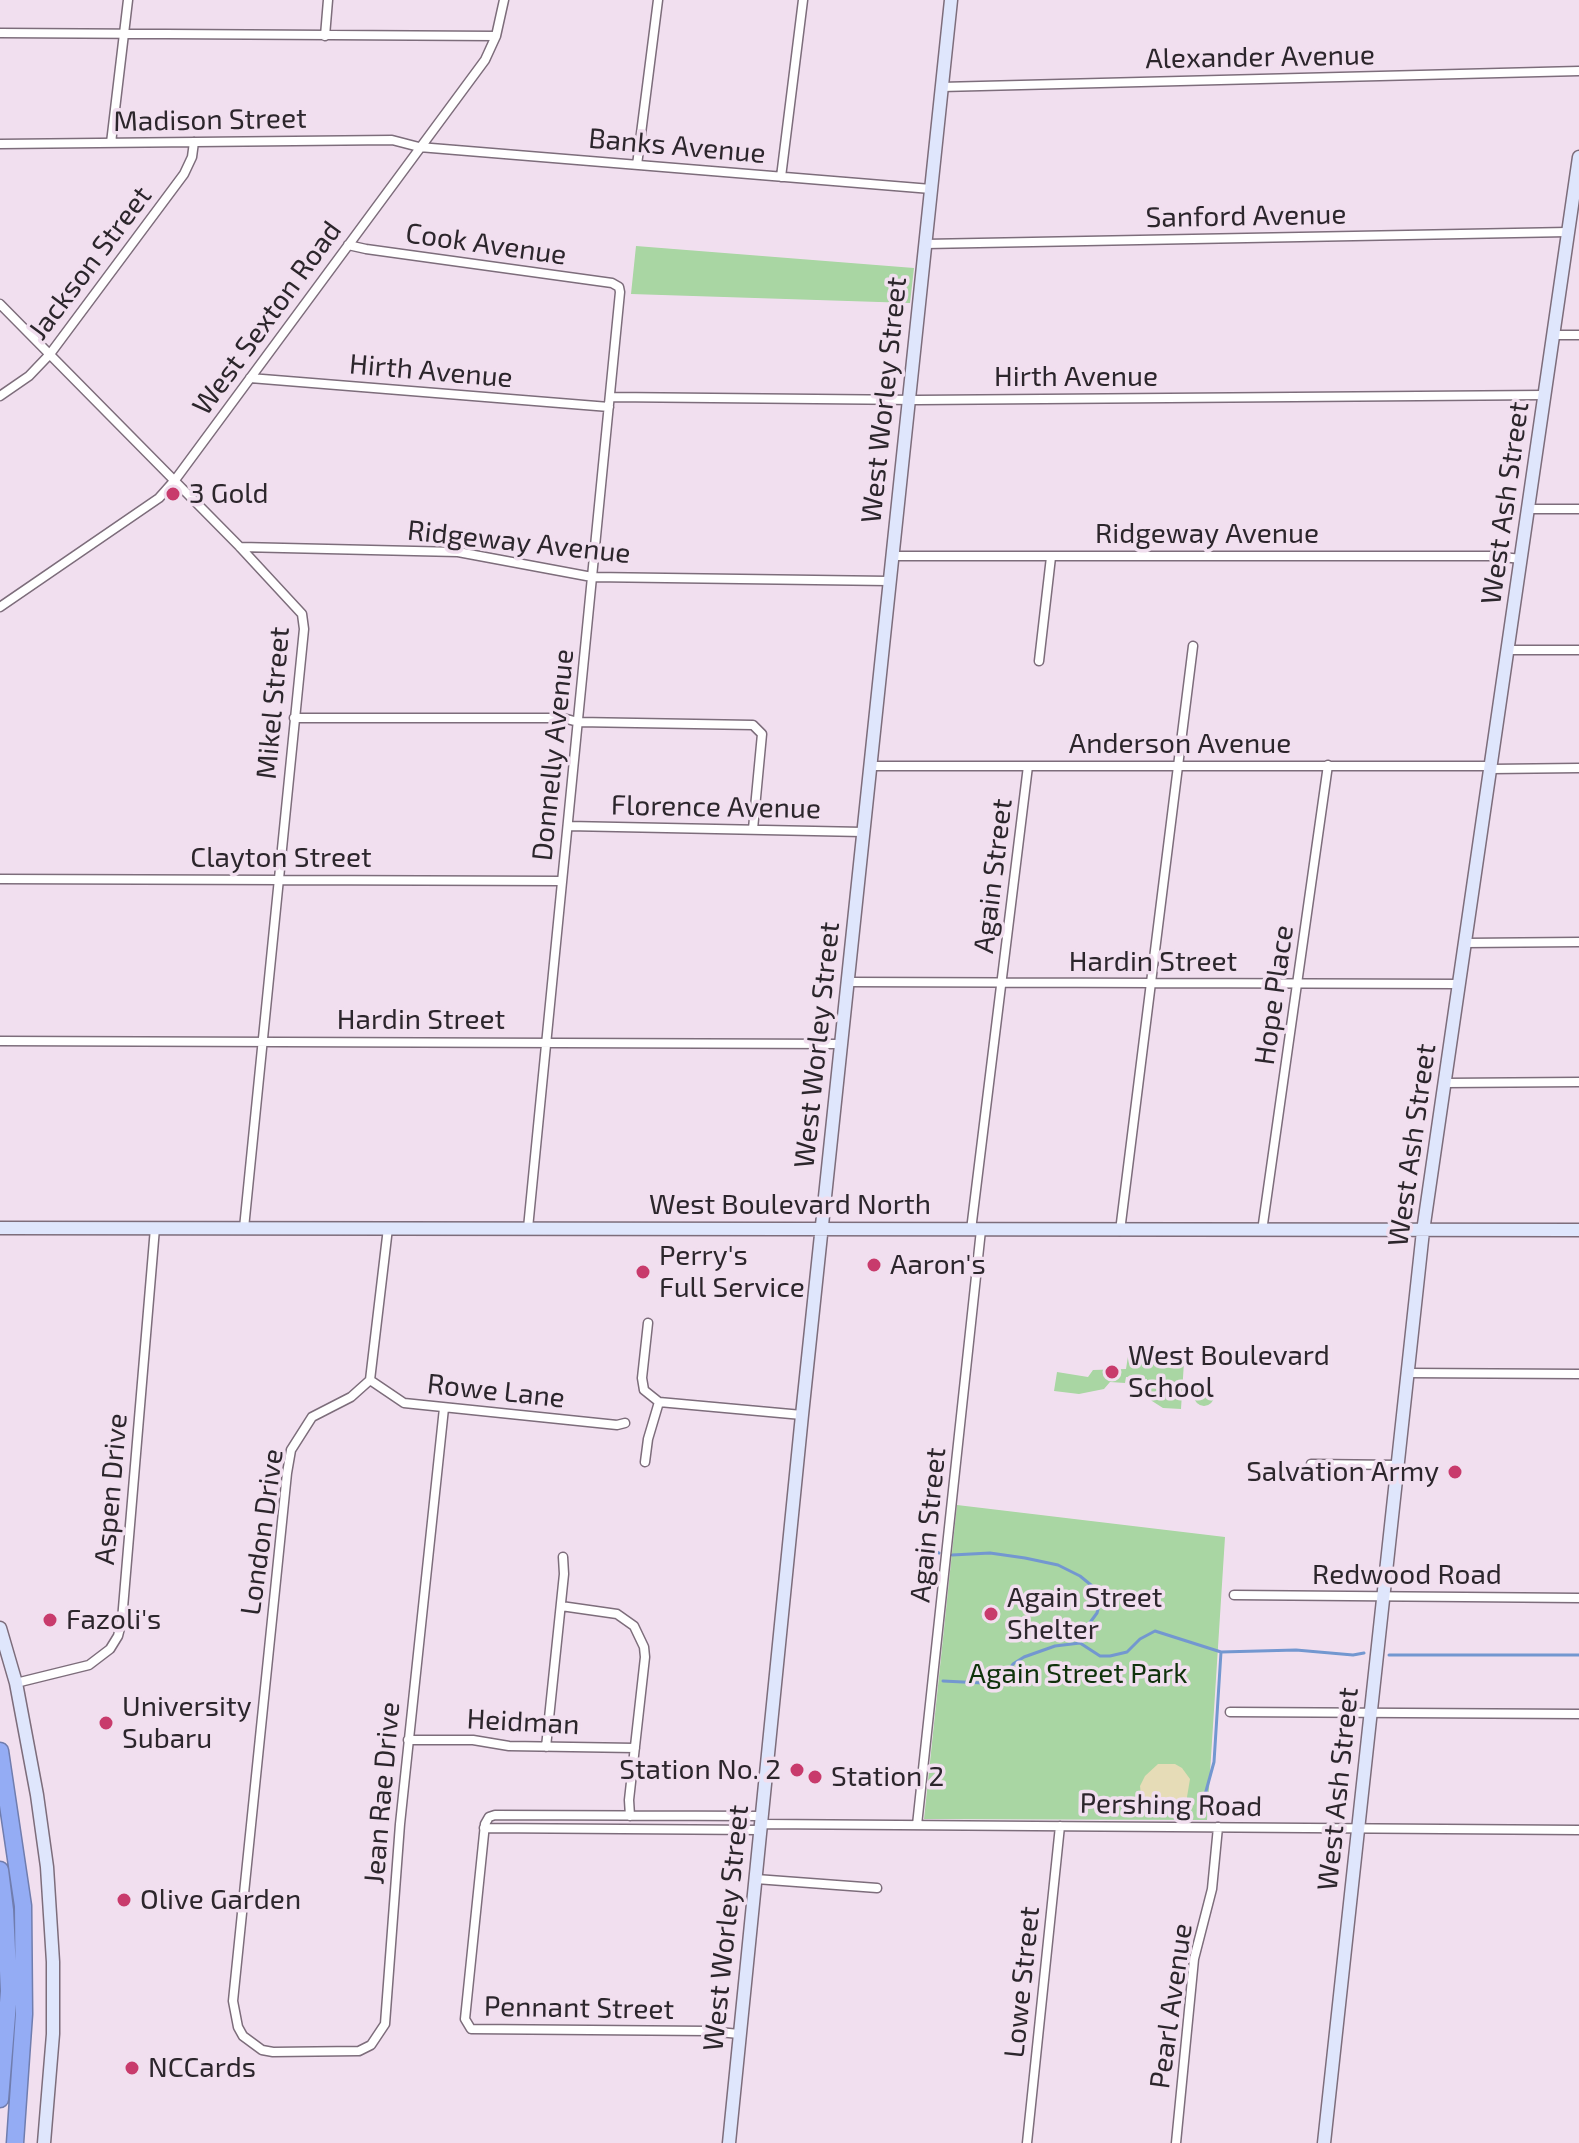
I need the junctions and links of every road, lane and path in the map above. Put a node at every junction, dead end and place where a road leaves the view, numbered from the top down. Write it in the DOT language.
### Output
graph roads {
  1 [pos="128,0"];
  2 [pos="328,0"];
  3 [pos="504,0"];
  4 [pos="658,0"];
  5 [pos="803,0"];
  6 [pos="951,0"];
  7 [pos="0,33"];
  8 [pos="125,35"];
  9 [pos="325,36"];
  10 [pos="496,36"];
  11 [pos="1579,71"];
  12 [pos="941,87"];
  13 [pos="194,142"];
  14 [pos="111,143"];
  15 [pos="0,144"];
  16 [pos="419,147"];
  17 [pos="1579,157"];
  18 [pos="637,165"];
  19 [pos="781,177"];
  20 [pos="931,189"];
  21 [pos="1568,232"];
  22 [pos="925,244"];
  23 [pos="348,245"];
  24 [pos="619,287"];
  25 [pos="0,304"];
  26 [pos="1552,335"];
  27 [pos="1579,335"];
  28 [pos="50,354"];
  29 [pos="250,378"];
  30 [pos="1544,395"];
  31 [pos="0,396"];
  32 [pos="610,397"];
  33 [pos="908,400"];
  34 [pos="609,407"];
  35 [pos="175,480"];
  36 [pos="1528,509"];
  37 [pos="1579,509"];
  38 [pos="240,547"];
  39 [pos="892,556"];
  40 [pos="1051,557"];
  41 [pos="1522,559"];
  42 [pos="592,577"];
  43 [pos="889,581"];
  44 [pos="0,607"];
  45 [pos="1193,646"];
  46 [pos="1508,650"];
  47 [pos="1579,650"];
  48 [pos="1039,661"];
  49 [pos="294,718"];
  50 [pos="578,722"];
  51 [pos="1328,765"];
  52 [pos="870,766"];
  53 [pos="1028,766"];
  54 [pos="1176,766"];
  55 [pos="1491,767"];
  56 [pos="1579,768"];
  57 [pos="568,826"];
  58 [pos="753,829"];
  59 [pos="863,832"];
  60 [pos="0,879"];
  61 [pos="279,879"];
  62 [pos="562,881"];
  63 [pos="1579,942"];
  64 [pos="1465,943"];
  65 [pos="848,982"];
  66 [pos="1002,983"];
  67 [pos="1150,983"];
  68 [pos="1298,984"];
  69 [pos="1459,984"];
  70 [pos="0,1041"];
  71 [pos="263,1041"];
  72 [pos="546,1042"];
  73 [pos="841,1044"];
  74 [pos="1579,1082"];
  75 [pos="1445,1083"];
  76 [pos="0,1228"];
  77 [pos="155,1228"];
  78 [pos="244,1228"];
  79 [pos="388,1228"];
  80 [pos="528,1228"];
  81 [pos="823,1229"];
  82 [pos="976,1230"];
  83 [pos="1579,1230"];
  84 [pos="1120,1231"];
  85 [pos="1262,1231"];
  86 [pos="1423,1231"];
  87 [pos="648,1323"];
  88 [pos="1407,1373"];
  89 [pos="1579,1374"];
  90 [pos="370,1380"];
  91 [pos="659,1402"];
  92 [pos="444,1408"];
  93 [pos="802,1415"];
  94 [pos="625,1423"];
  95 [pos="645,1462"];
  96 [pos="1311,1464"];
  97 [pos="1399,1465"];
  98 [pos="563,1557"];
  99 [pos="1234,1595"];
  100 [pos="1384,1596"];
  101 [pos="1579,1598"];
  102 [pos="561,1606"];
  103 [pos="0,1628"];
  104 [pos="16,1683"];
  105 [pos="1230,1712"];
  106 [pos="1579,1714"];
  107 [pos="1369,1715"];
  108 [pos="408,1740"];
  109 [pos="546,1747"];
  110 [pos="635,1748"];
  111 [pos="0,1751"];
  112 [pos="630,1816"];
  113 [pos="762,1823"];
  114 [pos="917,1825"];
  115 [pos="1060,1826"];
  116 [pos="1218,1827"];
  117 [pos="484,1828"];
  118 [pos="1359,1829"];
  119 [pos="1579,1830"];
  120 [pos="0,1870"];
  121 [pos="756,1879"];
  122 [pos="877,1888"];
  123 [pos="739,2034"];
  124 [pos="243,2036"];
  125 [pos="0,2099"];
  126 [pos="15,2143"];
  127 [pos="44,2143"];
  128 [pos="729,2143"];
  129 [pos="1027,2143"];
  130 [pos="1176,2143"];
  131 [pos="1324,2143"];
  1 -- 8 [label="street"];
  2 -- 9 [label="street"];
  3 -- 10 [label="street, West Sexton Road"];
  4 -- 18 [label="street"];
  5 -- 19 [label="street"];
  6 -- 12 [label="street, West Worley Street"];
  7 -- 8 [label="street"];
  8 -- 9 [label="street"];
  8 -- 14 [label="street"];
  9 -- 10 [label="street"];
  10 -- 16 [label="street, West Sexton Road"];
  11 -- 12 [label="street, Alexander Avenue"];
  12 -- 20 [label="street, West Worley Street"];
  13 -- 14 [label="street, Madison Street"];
  13 -- 16 [label="street, Madison Street"];
  13 -- 28 [label="street, Jackson Street"];
  14 -- 15 [label="street, Madison Street"];
  16 -- 18 [label="street, Banks Avenue"];
  16 -- 23 [label="street, West Sexton Road"];
  17 -- 21 [label="street, West Ash Street"];
  18 -- 19 [label="street, Banks Avenue"];
  19 -- 20 [label="street, Banks Avenue"];
  20 -- 22 [label="street, West Worley Street"];
  21 -- 22 [label="street, Sanford Avenue"];
  21 -- 26 [label="street, West Ash Street"];
  22 -- 33 [label="street, West Worley Street"];
  23 -- 24 [label="street, Cook Avenue"];
  23 -- 29 [label="street, West Sexton Road"];
  24 -- 32 [label="street, Donnelly Avenue"];
  25 -- 28 [label="street, Mikel Street"];
  26 -- 27 [label="street"];
  26 -- 30 [label="street, West Ash Street"];
  28 -- 31 [label="street, Jackson Street"];
  28 -- 35 [label="street, Mikel Street"];
  29 -- 34 [label="street, Hirth Avenue"];
  29 -- 35 [label="street, West Sexton Road"];
  30 -- 33 [label="street, Hirth Avenue"];
  30 -- 36 [label="street, West Ash Street"];
  32 -- 33 [label="street, Hirth Avenue"];
  32 -- 34 [label="street, Donnelly Avenue"];
  33 -- 39 [label="street, West Worley Street"];
  34 -- 42 [label="street, Donnelly Avenue"];
  35 -- 38 [label="street, Mikel Street"];
  35 -- 44 [label="street, West Sexton Road"];
  36 -- 37 [label="street"];
  36 -- 41 [label="street, West Ash Street"];
  38 -- 42 [label="street, Ridgeway Avenue"];
  38 -- 49 [label="street, Mikel Street"];
  39 -- 40 [label="street, Ridgeway Avenue"];
  39 -- 43 [label="street, West Worley Street"];
  40 -- 41 [label="street, Ridgeway Avenue"];
  40 -- 48 [label="street"];
  41 -- 46 [label="street, West Ash Street"];
  42 -- 43 [label="street, Ridgeway Avenue"];
  42 -- 50 [label="street, Donnelly Avenue"];
  43 -- 52 [label="street, West Worley Street"];
  45 -- 54 [label="street"];
  46 -- 47 [label="street"];
  46 -- 55 [label="street, West Ash Street"];
  49 -- 50 [label="street"];
  49 -- 61 [label="street, Mikel Street"];
  50 -- 57 [label="street, Donnelly Avenue"];
  50 -- 58 [label="street"];
  51 -- 54 [label="street, Anderson Avenue"];
  51 -- 55 [label="street, Anderson Avenue"];
  51 -- 68 [label="street, Hope Place"];
  52 -- 53 [label="street, Anderson Avenue"];
  52 -- 59 [label="street, West Worley Street"];
  53 -- 54 [label="street, Anderson Avenue"];
  53 -- 66 [label="street, Again Street"];
  54 -- 67 [label="street"];
  55 -- 56 [label="street, Anderson Avenue"];
  55 -- 64 [label="street, West Ash Street"];
  57 -- 58 [label="street, Florence Avenue"];
  57 -- 62 [label="street, Donnelly Avenue"];
  58 -- 59 [label="street, Florence Avenue"];
  59 -- 65 [label="street, West Worley Street"];
  60 -- 61 [label="street, Clayton Street"];
  61 -- 62 [label="street, Clayton Street"];
  61 -- 71 [label="street, Mikel Street"];
  62 -- 72 [label="street, Donnelly Avenue"];
  63 -- 64 [label="street"];
  64 -- 69 [label="street, West Ash Street"];
  65 -- 66 [label="street, Hardin Street"];
  65 -- 73 [label="street, West Worley Street"];
  66 -- 67 [label="street, Hardin Street"];
  66 -- 82 [label="street, Again Street"];
  67 -- 68 [label="street, Hardin Street"];
  67 -- 84 [label="street"];
  68 -- 69 [label="street, Hardin Street"];
  68 -- 85 [label="street, Hope Place"];
  69 -- 75 [label="street, West Ash Street"];
  70 -- 71 [label="street, Hardin Street"];
  71 -- 72 [label="street, Hardin Street"];
  71 -- 78 [label="street, Mikel Street"];
  72 -- 73 [label="street, Hardin Street"];
  72 -- 80 [label="street, Donnelly Avenue"];
  73 -- 81 [label="street, West Worley Street"];
  74 -- 75 [label="street"];
  75 -- 86 [label="street, West Ash Street"];
  76 -- 77 [label="street, West Boulevard North"];
  77 -- 78 [label="street, West Boulevard North"];
  77 -- 104 [label="street, Aspen Drive"];
  78 -- 79 [label="street, West Boulevard North"];
  79 -- 80 [label="street, West Boulevard North"];
  79 -- 90 [label="street"];
  80 -- 81 [label="street, West Boulevard North"];
  81 -- 82 [label="street, West Boulevard North"];
  81 -- 93 [label="street, West Worley Street"];
  82 -- 84 [label="street, West Boulevard North"];
  82 -- 114 [label="street, Again Street"];
  83 -- 86 [label="street, West Boulevard North"];
  84 -- 85 [label="street, West Boulevard North"];
  85 -- 86 [label="street, West Boulevard North"];
  86 -- 88 [label="street, West Ash Street"];
  87 -- 91 [label="street"];
  88 -- 89 [label="street"];
  88 -- 97 [label="street, West Ash Street"];
  90 -- 92 [label="street, Rowe Lane"];
  90 -- 124 [label="street, London Drive"];
  91 -- 93 [label="street"];
  91 -- 95 [label="street"];
  92 -- 94 [label="street, Rowe Lane"];
  92 -- 108 [label="street, Jean Rae Drive"];
  93 -- 113 [label="street, West Worley Street"];
  96 -- 97 [label="street"];
  97 -- 100 [label="street, West Ash Street"];
  98 -- 102 [label="street"];
  99 -- 100 [label="street, Redwood Road"];
  100 -- 101 [label="street, Redwood Road"];
  100 -- 107 [label="street, West Ash Street"];
  102 -- 109 [label="street"];
  102 -- 110 [label="street"];
  103 -- 104 [label="street"];
  104 -- 127 [label="street"];
  105 -- 107 [label="street"];
  106 -- 107 [label="street"];
  107 -- 118 [label="street, West Ash Street"];
  108 -- 109 [label="street, Heidman"];
  108 -- 124 [label="street, Jean Rae Drive"];
  109 -- 110 [label="street, Heidman"];
  110 -- 112 [label="street"];
  111 -- 126 [label="highway"];
  112 -- 113 [label="street, Pershing Road"];
  112 -- 117 [label="street, Pershing Road"];
  113 -- 114 [label="street, Pershing Road"];
  113 -- 117 [label="street"];
  113 -- 121 [label="street, West Worley Street"];
  114 -- 115 [label="street, Pershing Road"];
  115 -- 116 [label="street, Pershing Road"];
  115 -- 129 [label="street, Lowe Street"];
  116 -- 118 [label="street, Pershing Road"];
  116 -- 130 [label="street, Pearl Avenue"];
  117 -- 123 [label="street, Pennant Street"];
  118 -- 119 [label="street, Pershing Road"];
  118 -- 131 [label="street, West Ash Street"];
  120 -- 125 [label="highway"];
  121 -- 122 [label="street"];
  121 -- 123 [label="street, West Worley Street"];
  123 -- 128 [label="street, West Worley Street"];
}
